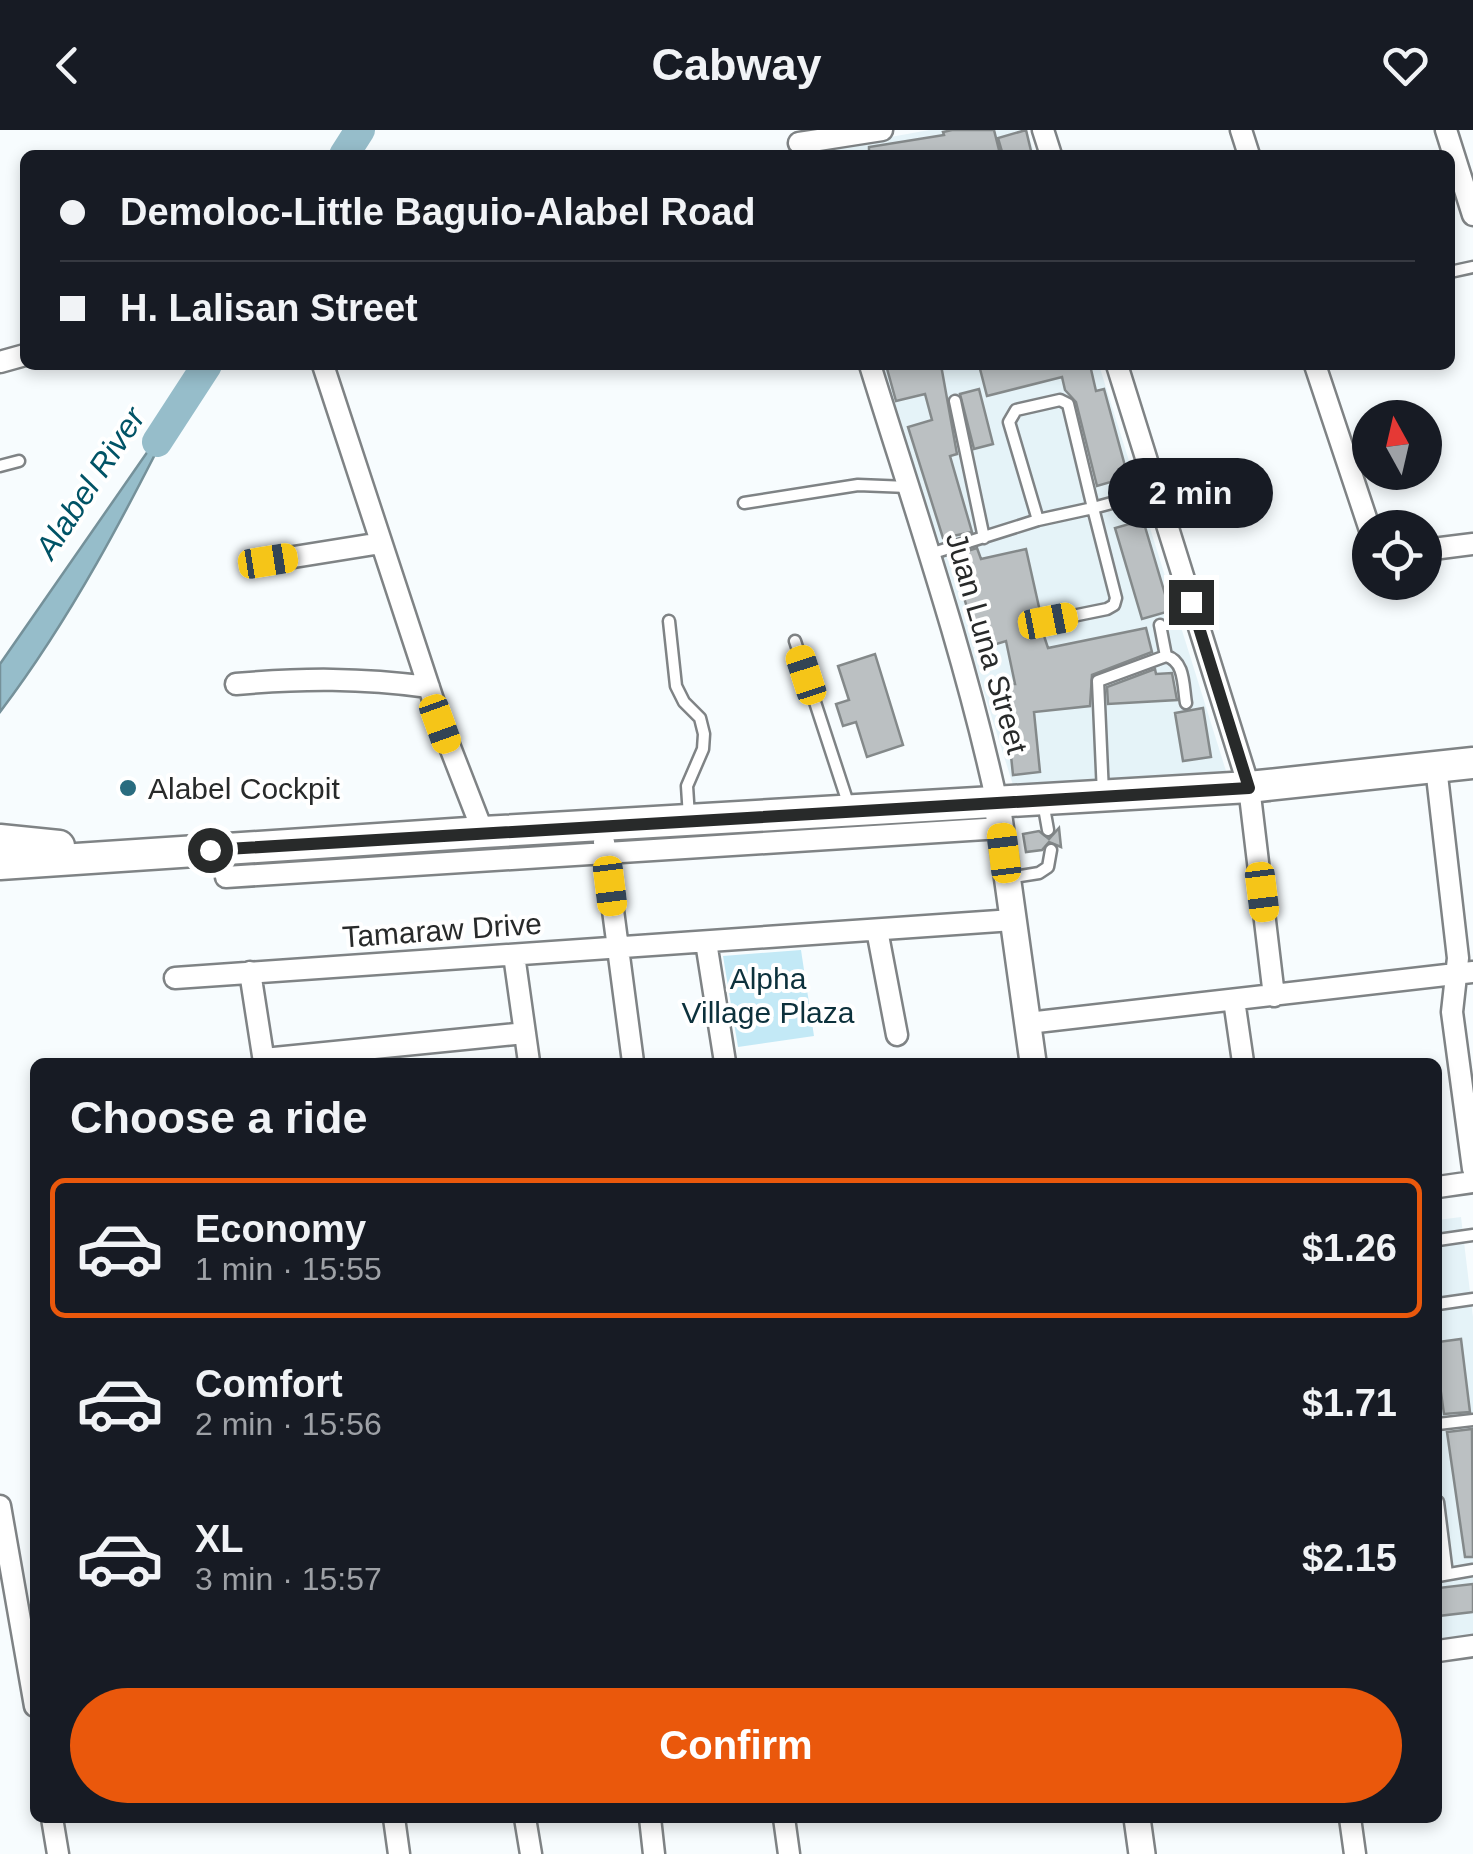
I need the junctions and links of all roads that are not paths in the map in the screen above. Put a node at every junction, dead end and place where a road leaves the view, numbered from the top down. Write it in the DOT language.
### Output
graph roads {
  1 [pos="882,130"];
  2 [pos="799,143"];
  3 [pos="1455,158"];
  4 [pos="1473,215"];
  5 [pos="325,370"];
  6 [pos="872,370"];
  7 [pos="1118,370"];
  8 [pos="1318,370"];
  9 [pos="955,401"];
  10 [pos="19,461"];
  11 [pos="0,466"];
  12 [pos="908,487"];
  13 [pos="1156,491"];
  14 [pos="744,504"];
  15 [pos="1093,508"];
  16 [pos="1363,510"];
  17 [pos="1038,520"];
  18 [pos="984,538"];
  19 [pos="381,543"];
  20 [pos="1473,544"];
  21 [pos="1442,548"];
  22 [pos="930,554"];
  23 [pos="268,561"];
  24 [pos="669,621"];
  25 [pos="1048,621"];
  26 [pos="1160,625"];
  27 [pos="795,641"];
  28 [pos="1166,656"];
  29 [pos="236,684"];
  30 [pos="429,687"];
  31 [pos="1186,703"];
  32 [pos="1473,762"];
  33 [pos="1436,767"];
  34 [pos="1249,788"];
  35 [pos="1104,795"];
  36 [pos="851,812"];
  37 [pos="999,816"];
  38 [pos="690,820"];
  39 [pos="482,832"];
  40 [pos="0,840"];
  41 [pos="604,840"];
  42 [pos="1051,850"];
  43 [pos="132,855"];
  44 [pos="0,864"];
  45 [pos="226,877"];
  46 [pos="1008,878"];
  47 [pos="1013,920"];
  48 [pos="877,930"];
  49 [pos="706,942"];
  50 [pos="618,948"];
  51 [pos="514,955"];
  52 [pos="250,972"];
  53 [pos="1465,973"];
  54 [pos="175,978"];
  55 [pos="1274,996"];
  56 [pos="1234,1000"];
  57 [pos="1028,1023"];
  58 [pos="525,1033"];
  59 [pos="897,1036"];
  60 [pos="264,1058"];
  61 [pos="283,1058"];
  62 [pos="528,1058"];
  63 [pos="632,1058"];
  64 [pos="724,1058"];
  65 [pos="1032,1058"];
  66 [pos="1242,1058"];
  67 [pos="1473,1169"];
  68 [pos="1473,1182"];
  69 [pos="1442,1186"];
  70 [pos="1473,1235"];
  71 [pos="1442,1239"];
  72 [pos="1473,1299"];
  73 [pos="1442,1303"];
  74 [pos="1473,1420"];
  75 [pos="1442,1424"];
  76 [pos="0,1506"];
  77 [pos="1473,1570"];
  78 [pos="1442,1575"];
  79 [pos="1473,1646"];
  80 [pos="1442,1650"];
  81 [pos="30,1677"];
  82 [pos="53,1823"];
  83 [pos="395,1823"];
  84 [pos="526,1823"];
  85 [pos="651,1823"];
  86 [pos="785,1823"];
  87 [pos="1138,1823"];
  88 [pos="1351,1823"];
  89 [pos="58,1854"];
  90 [pos="399,1854"];
  91 [pos="531,1854"];
  92 [pos="654,1854"];
  93 [pos="789,1854"];
  94 [pos="1142,1854"];
  95 [pos="1355,1854"];
  1 -- 2 [label="street"];
  3 -- 4 [label="street"];
  5 -- 19 [label="street"];
  6 -- 12 [label="street, Juan Luna Street"];
  7 -- 13 [label="street"];
  8 -- 16 [label="street"];
  9 -- 18 [label="lane"];
  10 -- 11 [label="lane"];
  12 -- 14 [label="lane"];
  12 -- 22 [label="street, Juan Luna Street"];
  13 -- 15 [label="lane"];
  13 -- 34 [label="street"];
  15 -- 17 [label="lane"];
  15 -- 17 [label="lane"];
  15 -- 25 [label="lane"];
  17 -- 18 [label="lane"];
  18 -- 22 [label="lane"];
  19 -- 23 [label="street"];
  19 -- 30 [label="street"];
  20 -- 21 [label="street"];
  22 -- 37 [label="street, Juan Luna Street"];
  24 -- 38 [label="lane"];
  26 -- 28 [label="lane"];
  27 -- 36 [label="lane"];
  28 -- 31 [label="lane"];
  28 -- 35 [label="lane"];
  29 -- 30 [label="street"];
  30 -- 39 [label="street"];
  32 -- 33 [label="main road"];
  33 -- 34 [label="main road"];
  33 -- 53 [label="street"];
  34 -- 35 [label="main road"];
  34 -- 55 [label="street"];
  35 -- 37 [label="main road"];
  36 -- 37 [label="main road"];
  36 -- 38 [label="main road"];
  37 -- 41 [label="street"];
  37 -- 46 [label="street, Juan Luna Street"];
  38 -- 41 [label="main road"];
  39 -- 41 [label="main road"];
  39 -- 43 [label="main road"];
  40 -- 43 [label="main road"];
  41 -- 45 [label="street"];
  41 -- 50 [label="street"];
  42 -- 46 [label="lane"];
  43 -- 44 [label="main road"];
  46 -- 47 [label="street, Juan Luna Street"];
  47 -- 48 [label="street, Tamaraw Drive"];
  47 -- 57 [label="street, Juan Luna Street"];
  48 -- 49 [label="street, Tamaraw Drive"];
  48 -- 59 [label="street"];
  49 -- 50 [label="street, Tamaraw Drive"];
  49 -- 64 [label="street"];
  50 -- 51 [label="street, Tamaraw Drive"];
  50 -- 63 [label="street"];
  51 -- 52 [label="street, Tamaraw Drive"];
  51 -- 58 [label="street"];
  52 -- 54 [label="street, Tamaraw Drive"];
  52 -- 60 [label="street"];
  53 -- 55 [label="street"];
  53 -- 67 [label="street"];
  55 -- 56 [label="street"];
  56 -- 57 [label="street"];
  56 -- 66 [label="street"];
  57 -- 65 [label="street, Juan Luna Street"];
  58 -- 61 [label="street"];
  58 -- 62 [label="street"];
  68 -- 69 [label="street"];
  70 -- 71 [label="lane"];
  72 -- 73 [label="lane"];
  74 -- 75 [label="lane"];
  76 -- 81 [label="street"];
  77 -- 78 [label="lane"];
  79 -- 80 [label="street"];
  82 -- 89 [label="street"];
  83 -- 90 [label="street"];
  84 -- 91 [label="street"];
  85 -- 92 [label="street"];
  86 -- 93 [label="street"];
  87 -- 94 [label="street"];
  88 -- 95 [label="street"];
}
